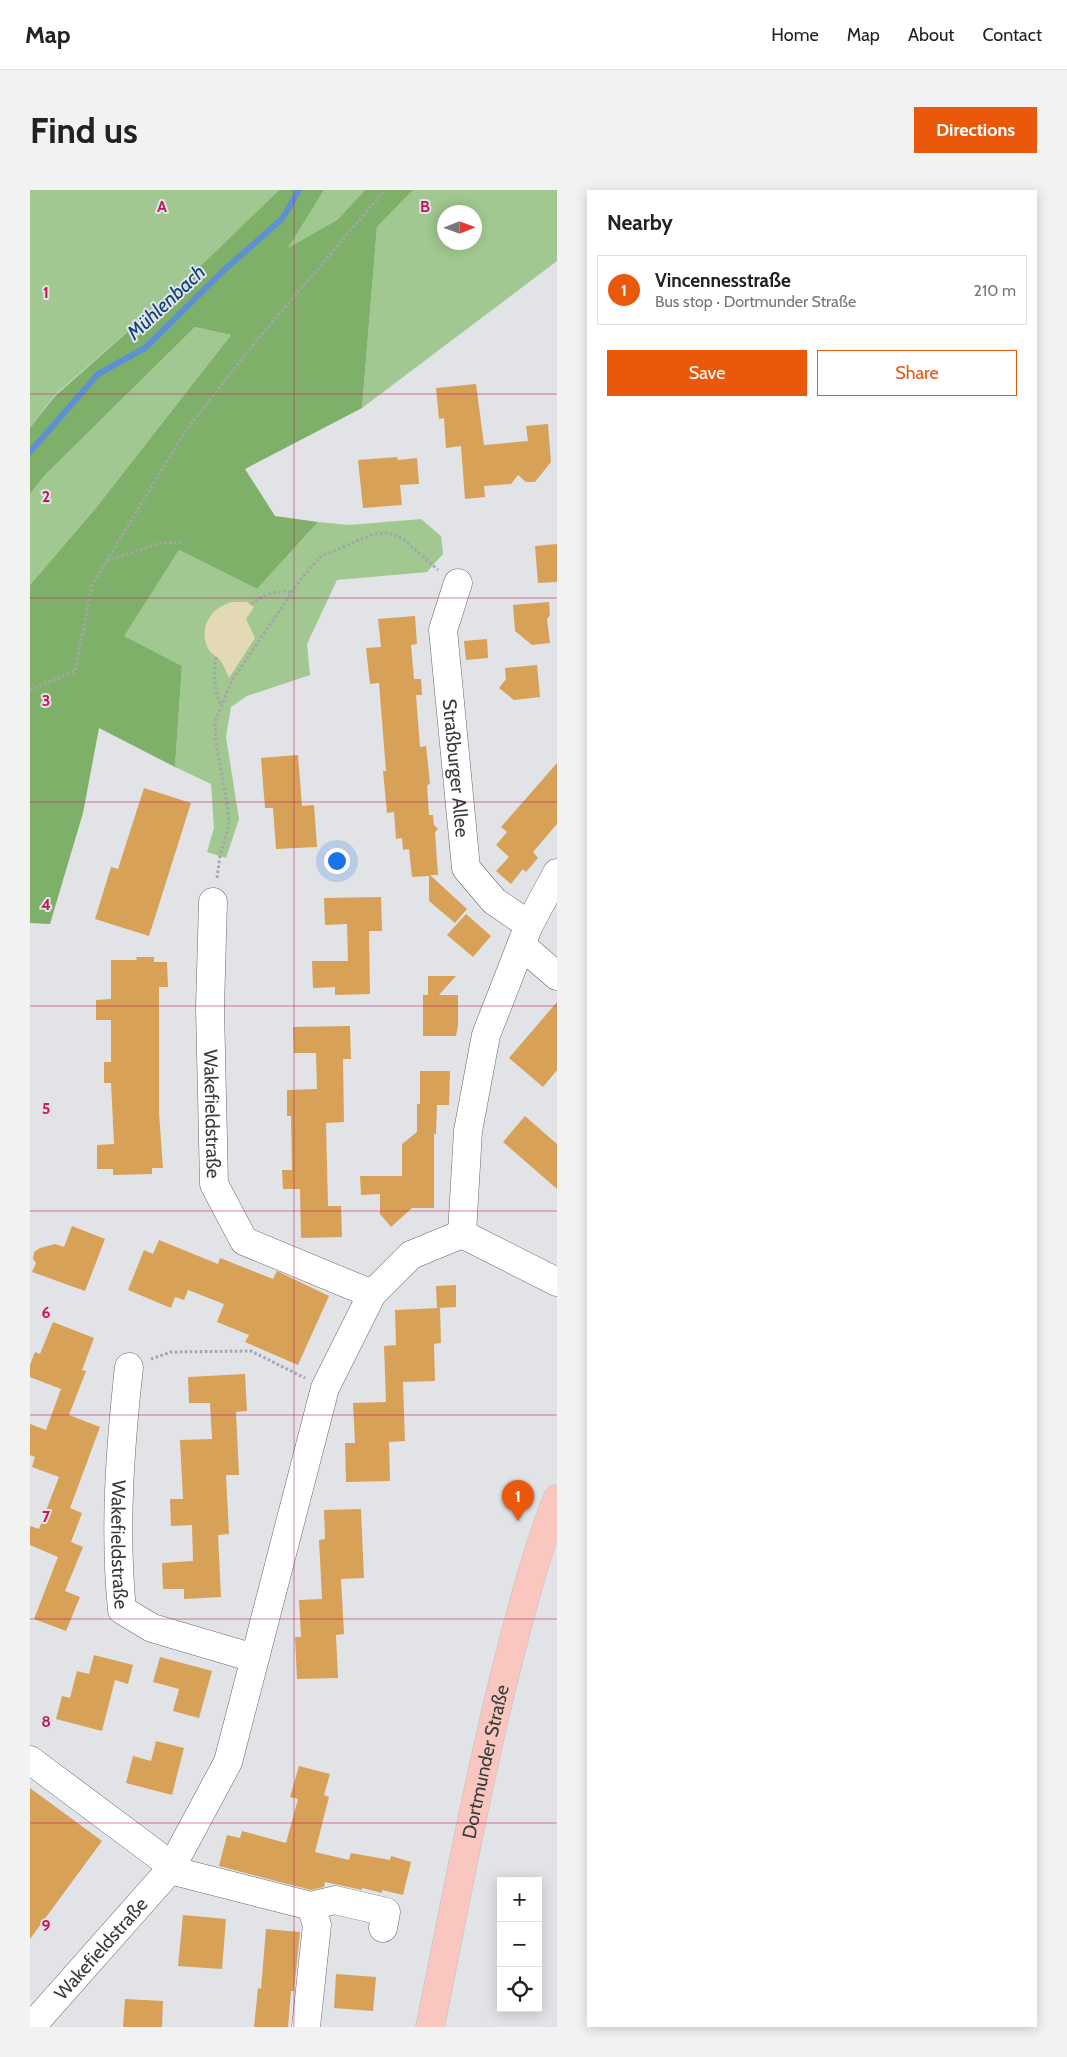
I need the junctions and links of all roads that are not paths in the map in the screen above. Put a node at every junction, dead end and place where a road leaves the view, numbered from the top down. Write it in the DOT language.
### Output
graph roads {
  1 [pos="457,587"];
  2 [pos="557,874"];
  3 [pos="213,902"];
  4 [pos="525,935"];
  5 [pos="557,976"];
  6 [pos="462,1234"];
  7 [pos="551,1274"];
  8 [pos="372,1294"];
  9 [pos="129,1367"];
  10 [pos="557,1500"];
  11 [pos="254,1658"];
  12 [pos="30,1760"];
  13 [pos="171,1868"];
  14 [pos="311,1906"];
  15 [pos="383,1928"];
  16 [pos="31,2027"];
  17 [pos="306,2027"];
  18 [pos="430,2027"];
  1 -- 4 [label="street, Straßburger Allee"];
  2 -- 4 [label="street"];
  3 -- 8 [label="street, Wakefieldstraße"];
  4 -- 5 [label="street, Straßburger Allee"];
  4 -- 6 [label="street"];
  6 -- 7 [label="street"];
  6 -- 8 [label="street, Wakefieldstraße"];
  8 -- 11 [label="street, Wakefieldstraße"];
  9 -- 11 [label="street, Wakefieldstraße"];
  10 -- 18 [label="main road, Dortmunder Straße"];
  11 -- 13 [label="street, Wakefieldstraße"];
  12 -- 13 [label="street"];
  13 -- 14 [label="street"];
  13 -- 16 [label="street, Wakefieldstraße"];
  14 -- 15 [label="street"];
  14 -- 17 [label="street"];
}
